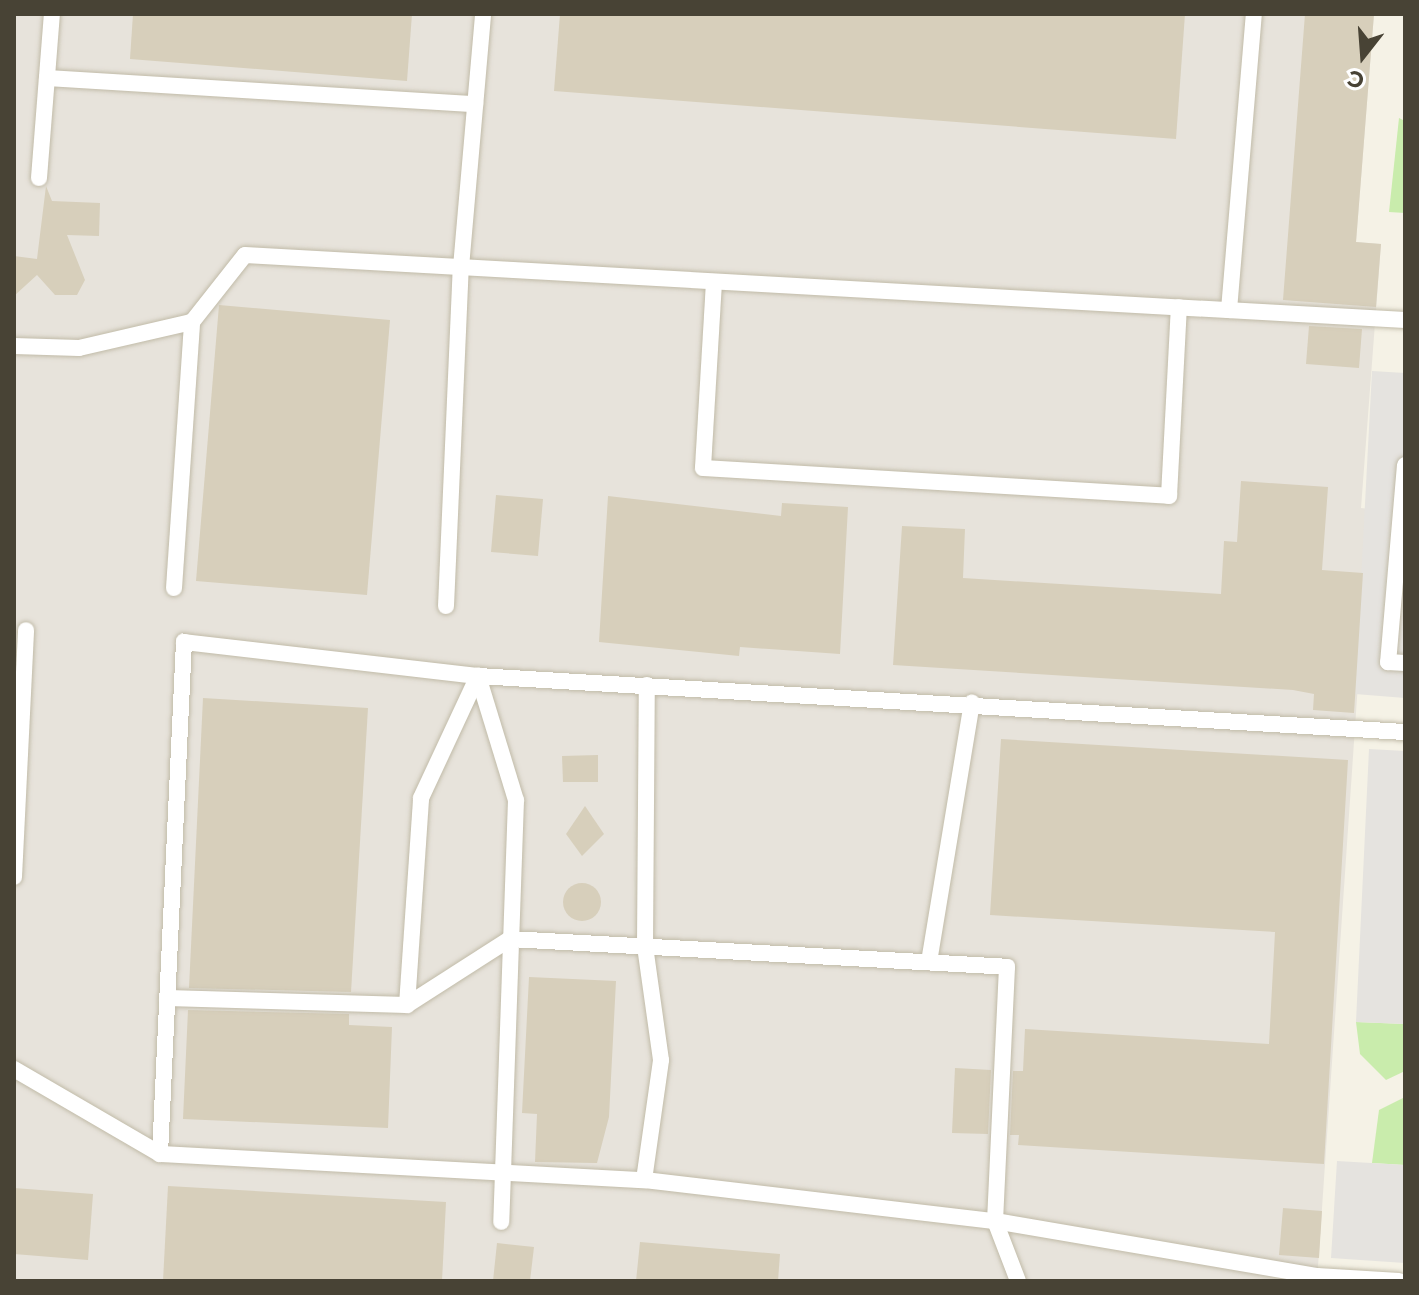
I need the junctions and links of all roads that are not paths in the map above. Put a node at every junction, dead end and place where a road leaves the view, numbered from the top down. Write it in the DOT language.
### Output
graph roads {
  1 [pos="52,14"];
  2 [pos="483,14"];
  3 [pos="1254,14"];
  4 [pos="47,78"];
  5 [pos="475,104"];
  6 [pos="39,178"];
  7 [pos="461,267"];
  8 [pos="714,282"];
  9 [pos="1179,307"];
  10 [pos="1229,310"];
  11 [pos="1405,320"];
  12 [pos="192,322"];
  13 [pos="14,346"];
  14 [pos="1405,465"];
  15 [pos="174,588"];
  16 [pos="446,606"];
  17 [pos="26,630"];
  18 [pos="1405,663"];
  19 [pos="478,676"];
  20 [pos="647,685"];
  21 [pos="972,703"];
  22 [pos="1405,732"];
  23 [pos="14,877"];
  24 [pos="510,939"];
  25 [pos="645,946"];
  26 [pos="929,962"];
  27 [pos="167,998"];
  28 [pos="407,1005"];
  29 [pos="14,1069"];
  30 [pos="160,1154"];
  31 [pos="501,1173"];
  32 [pos="644,1180"];
  33 [pos="995,1221"];
  34 [pos="501,1222"];
  35 [pos="1018,1281"];
  36 [pos="1399,1281"];
  1 -- 4 [label="lane"];
  2 -- 5 [label="lane"];
  3 -- 10 [label="lane"];
  4 -- 5 [label="lane"];
  4 -- 6 [label="lane"];
  5 -- 7 [label="lane"];
  7 -- 8 [label="lane"];
  7 -- 12 [label="lane"];
  7 -- 16 [label="lane"];
  8 -- 9 [label="lane"];
  8 -- 9 [label="lane"];
  9 -- 10 [label="lane"];
  10 -- 11 [label="lane"];
  12 -- 13 [label="lane"];
  12 -- 15 [label="lane"];
  14 -- 18 [label="lane"];
  17 -- 23 [label="lane"];
  19 -- 20 [label="lane"];
  19 -- 24 [label="lane"];
  19 -- 27 [label="lane"];
  19 -- 28 [label="lane"];
  20 -- 21 [label="lane"];
  20 -- 25 [label="lane"];
  21 -- 22 [label="lane"];
  21 -- 26 [label="lane"];
  24 -- 25 [label="lane"];
  24 -- 28 [label="lane"];
  24 -- 31 [label="lane"];
  25 -- 26 [label="lane"];
  25 -- 32 [label="lane"];
  26 -- 33 [label="lane"];
  27 -- 28 [label="lane"];
  27 -- 30 [label="lane"];
  29 -- 30 [label="lane"];
  30 -- 31 [label="lane"];
  31 -- 32 [label="lane"];
  31 -- 34 [label="lane"];
  32 -- 33 [label="lane"];
  33 -- 35 [label="lane"];
  33 -- 36 [label="lane"];
}
